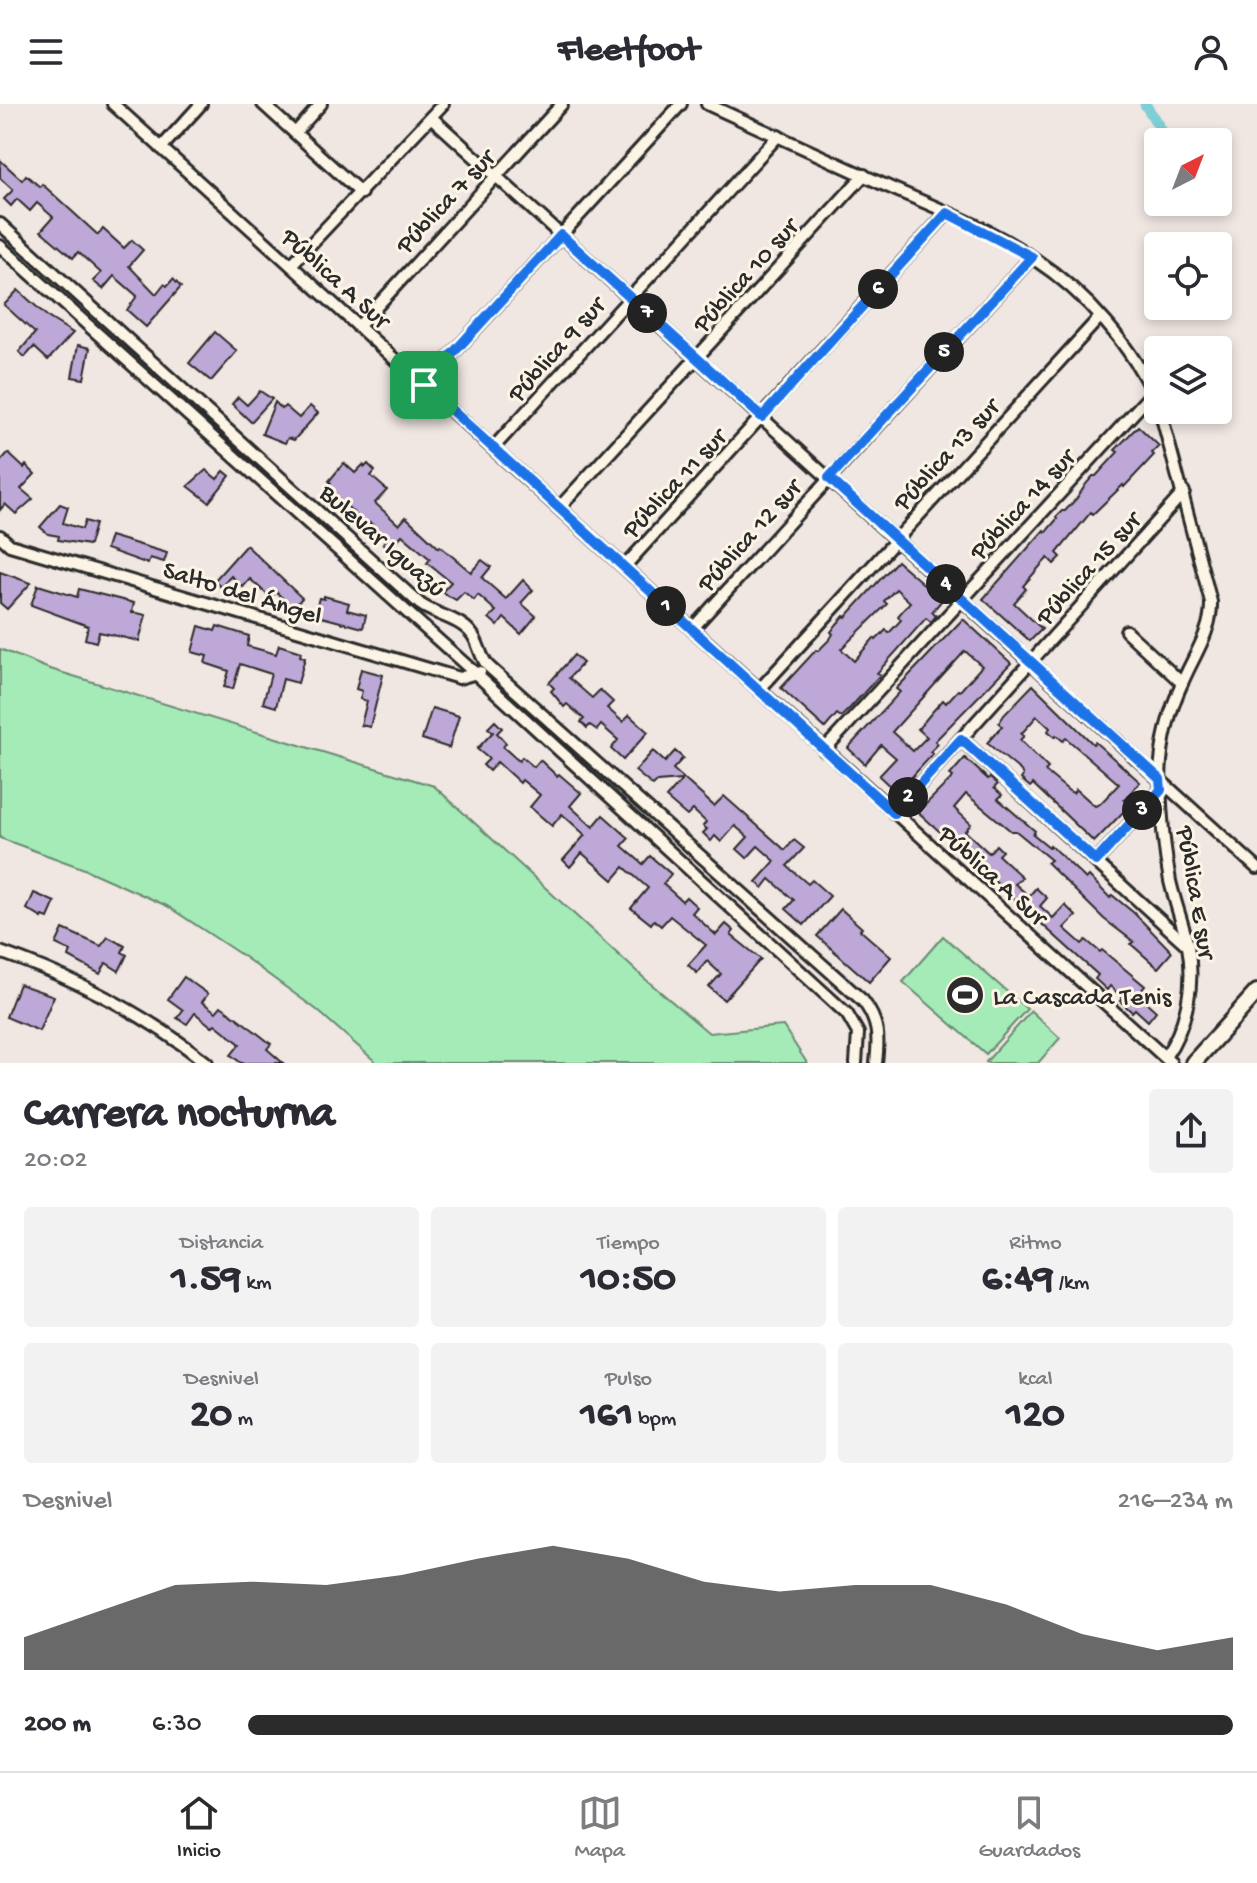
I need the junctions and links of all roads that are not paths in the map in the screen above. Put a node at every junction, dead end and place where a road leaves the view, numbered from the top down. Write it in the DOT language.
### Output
graph roads {
  1 [pos="113,104"];
  2 [pos="201,104"];
  3 [pos="263,104"];
  4 [pos="321,104"];
  5 [pos="443,104"];
  6 [pos="562,104"];
  7 [pos="681,104"];
  8 [pos="707,104"];
  9 [pos="431,117"];
  10 [pos="295,133"];
  11 [pos="778,136"];
  12 [pos="161,148"];
  13 [pos="864,175"];
  14 [pos="496,176"];
  15 [pos="361,193"];
  16 [pos="947,213"];
  17 [pos="0,224"];
  18 [pos="561,235"];
  19 [pos="0,246"];
  20 [pos="1032,257"];
  21 [pos="291,265"];
  22 [pos="80,296"];
  23 [pos="630,298"];
  24 [pos="69,309"];
  25 [pos="1100,317"];
  26 [pos="358,327"];
  27 [pos="697,358"];
  28 [pos="1144,376"];
  29 [pos="424,385"];
  30 [pos="1144,402"];
  31 [pos="762,417"];
  32 [pos="1164,424"];
  33 [pos="494,447"];
  34 [pos="261,460"];
  35 [pos="250,472"];
  36 [pos="829,478"];
  37 [pos="1184,492"];
  38 [pos="559,508"];
  39 [pos="0,536"];
  40 [pos="896,539"];
  41 [pos="624,567"];
  42 [pos="962,599"];
  43 [pos="432,612"];
  44 [pos="421,626"];
  45 [pos="692,629"];
  46 [pos="1126,631"];
  47 [pos="1032,662"];
  48 [pos="489,667"];
  49 [pos="476,674"];
  50 [pos="1182,683"];
  51 [pos="759,690"];
  52 [pos="961,739"];
  53 [pos="824,750"];
  54 [pos="1161,784"];
  55 [pos="894,813"];
  56 [pos="676,834"];
  57 [pos="664,847"];
  58 [pos="1096,861"];
  59 [pos="1257,868"];
  60 [pos="1188,946"];
  61 [pos="0,952"];
  62 [pos="848,988"];
  63 [pos="1257,992"];
  64 [pos="835,1003"];
  65 [pos="1168,1060"];
  66 [pos="207,1063"];
  67 [pos="856,1063"];
  68 [pos="876,1063"];
  69 [pos="1193,1063"];
  1 -- 12 [label="street, Pública A Sur"];
  2 -- 12 [label="street"];
  3 -- 10 [label="street"];
  4 -- 10 [label="street"];
  5 -- 9 [label="street"];
  6 -- 14 [label="street, Pública 7 sur"];
  7 -- 18 [label="street"];
  8 -- 11 [label="street, Pública E sur"];
  9 -- 14 [label="street"];
  9 -- 15 [label="street"];
  10 -- 15 [label="street"];
  11 -- 13 [label="street, Pública E sur"];
  11 -- 23 [label="street, Pública 9 sur"];
  12 -- 21 [label="street, Pública A Sur"];
  13 -- 16 [label="street, Pública E sur"];
  13 -- 27 [label="street, Pública 10 sur"];
  14 -- 18 [label="street"];
  14 -- 26 [label="street, Pública 7 sur"];
  15 -- 21 [label="street"];
  16 -- 20 [label="street, Pública E sur"];
  16 -- 31 [label="street, Pública 11 sur"];
  17 -- 22 [label="street, Bulevar Iguazú"];
  18 -- 23 [label="street"];
  18 -- 29 [label="street"];
  19 -- 24 [label="street, Bulevar Iguazú"];
  20 -- 25 [label="street, Pública E sur"];
  20 -- 36 [label="street, Pública 12 sur"];
  21 -- 26 [label="street, Pública A Sur"];
  22 -- 24 [label="street"];
  22 -- 34 [label="street, Bulevar Iguazú"];
  23 -- 27 [label="street"];
  23 -- 33 [label="street, Pública 9 sur"];
  24 -- 35 [label="street, Bulevar Iguazú"];
  25 -- 28 [label="street, Pública E sur"];
  25 -- 40 [label="street, Pública 13 sur"];
  26 -- 29 [label="street, Pública A Sur"];
  27 -- 31 [label="street"];
  27 -- 38 [label="street, Pública 10 sur"];
  29 -- 33 [label="street, Pública A Sur"];
  30 -- 42 [label="street, Pública 14 sur"];
  31 -- 36 [label="street"];
  31 -- 41 [label="street, Pública 11 sur"];
  32 -- 37 [label="street, Pública E sur"];
  33 -- 38 [label="street, Pública A Sur"];
  34 -- 35 [label="street"];
  34 -- 43 [label="street, Bulevar Iguazú"];
  35 -- 44 [label="street, Bulevar Iguazú"];
  36 -- 40 [label="street"];
  36 -- 45 [label="street, Pública 12 sur"];
  37 -- 47 [label="street, Pública 15 sur"];
  37 -- 50 [label="street, Pública E sur"];
  38 -- 41 [label="street, Pública A Sur"];
  39 -- 49 [label="street, Salto del Ángel"];
  40 -- 42 [label="street"];
  40 -- 51 [label="street, Pública 13 sur"];
  41 -- 45 [label="street, Pública A Sur"];
  42 -- 47 [label="street"];
  42 -- 53 [label="street, Pública 14 sur"];
  43 -- 44 [label="street"];
  43 -- 48 [label="street, Bulevar Iguazú"];
  44 -- 49 [label="street, Bulevar Iguazú"];
  45 -- 51 [label="street, Pública A Sur"];
  46 -- 50 [label="street"];
  47 -- 52 [label="street, Pública 15 sur"];
  47 -- 54 [label="street"];
  48 -- 49 [label="street"];
  48 -- 56 [label="street, Bulevar Iguazú"];
  49 -- 57 [label="street, Bulevar Iguazú"];
  50 -- 54 [label="street, Pública E sur"];
  51 -- 53 [label="street, Pública A Sur"];
  52 -- 55 [label="street, Pública 15 sur"];
  52 -- 58 [label="street"];
  53 -- 55 [label="street, Pública A Sur"];
  54 -- 58 [label="street"];
  54 -- 59 [label="street"];
  54 -- 60 [label="street, Pública E sur"];
  55 -- 65 [label="street, Pública A Sur"];
  56 -- 57 [label="street"];
  56 -- 62 [label="street, Bulevar Iguazú"];
  57 -- 64 [label="street, Bulevar Iguazú"];
  58 -- 60 [label="street"];
  60 -- 65 [label="street, Pública E sur"];
  61 -- 66 [label="street"];
  62 -- 64 [label="street"];
  62 -- 68 [label="street, Bulevar Iguazú"];
  63 -- 69 [label="main road"];
  64 -- 67 [label="street, Bulevar Iguazú"];
}
